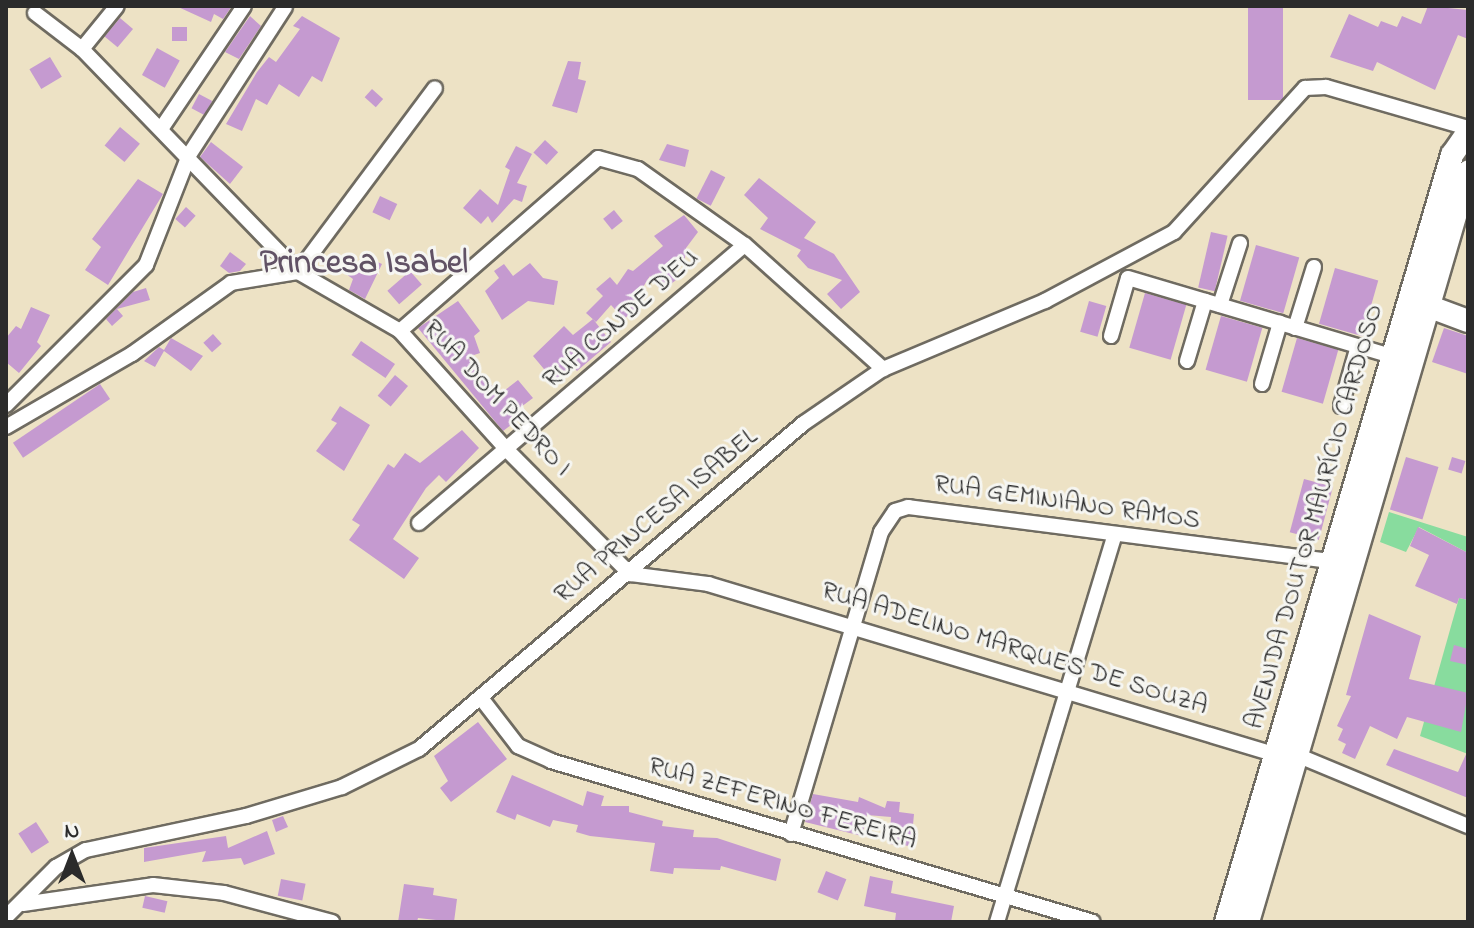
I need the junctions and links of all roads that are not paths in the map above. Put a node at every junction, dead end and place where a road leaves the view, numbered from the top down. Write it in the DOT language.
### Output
graph roads {
  1 [pos="117,6"];
  2 [pos="244,6"];
  3 [pos="285,7"];
  4 [pos="35,13"];
  5 [pos="82,49"];
  6 [pos="435,88"];
  7 [pos="161,129"];
  8 [pos="1468,130"];
  9 [pos="189,155"];
  10 [pos="1468,172"];
  11 [pos="1240,243"];
  12 [pos="745,245"];
  13 [pos="1314,267"];
  14 [pos="298,272"];
  15 [pos="1205,301"];
  16 [pos="1418,303"];
  17 [pos="1220,305"];
  18 [pos="1468,321"];
  19 [pos="1280,323"];
  20 [pos="1295,328"];
  21 [pos="400,331"];
  22 [pos="1111,336"];
  23 [pos="1358,346"];
  24 [pos="1392,356"];
  25 [pos="1187,361"];
  26 [pos="883,369"];
  27 [pos="1262,384"];
  28 [pos="6,405"];
  29 [pos="1341,406"];
  30 [pos="6,427"];
  31 [pos="1384,427"];
  32 [pos="507,450"];
  33 [pos="419,523"];
  34 [pos="1114,537"];
  35 [pos="1345,564"];
  36 [pos="630,574"];
  37 [pos="855,626"];
  38 [pos="1066,692"];
  39 [pos="481,698"];
  40 [pos="1288,755"];
  41 [pos="1468,826"];
  42 [pos="791,834"];
  43 [pos="1006,896"];
  44 [pos="23,904"];
  45 [pos="6,917"];
  46 [pos="332,922"];
  47 [pos="997,922"];
  48 [pos="1093,922"];
  49 [pos="1226,922"];
  50 [pos="1248,922"];
  1 -- 5 [label="street"];
  2 -- 7 [label="street"];
  3 -- 9 [label="street"];
  4 -- 5 [label="street, RUA DOM PEDRO I"];
  5 -- 7 [label="street, RUA DOM PEDRO I"];
  6 -- 14 [label="street"];
  7 -- 9 [label="street, RUA DOM PEDRO I"];
  8 -- 16 [label="street, AVENIDA DOUTOR MAURÍCIO CARDOSO"];
  8 -- 26 [label="street, RUA PRINCESA ISABEL"];
  9 -- 14 [label="street, RUA DOM PEDRO I"];
  9 -- 28 [label="street"];
  10 -- 16 [label="street, AVENIDA DOUTOR MAURÍCIO CARDOSO"];
  11 -- 17 [label="street"];
  12 -- 21 [label="street"];
  12 -- 26 [label="street"];
  12 -- 32 [label="street, RUA CONDE D'EU"];
  13 -- 20 [label="street"];
  14 -- 21 [label="street, RUA DOM PEDRO I"];
  14 -- 30 [label="street"];
  15 -- 17 [label="street"];
  15 -- 22 [label="street"];
  15 -- 25 [label="street"];
  16 -- 18 [label="street"];
  16 -- 24 [label="street, AVENIDA DOUTOR MAURÍCIO CARDOSO"];
  16 -- 31 [label="street, AVENIDA DOUTOR MAURÍCIO CARDOSO"];
  17 -- 19 [label="street"];
  19 -- 20 [label="street"];
  19 -- 27 [label="street"];
  20 -- 23 [label="street"];
  21 -- 32 [label="street, RUA DOM PEDRO I"];
  23 -- 24 [label="street"];
  23 -- 29 [label="street"];
  24 -- 31 [label="street, AVENIDA DOUTOR MAURÍCIO CARDOSO"];
  26 -- 36 [label="street, RUA PRINCESA ISABEL"];
  31 -- 35 [label="street, AVENIDA DOUTOR MAURÍCIO CARDOSO"];
  32 -- 33 [label="street, RUA CONDE D'EU"];
  32 -- 36 [label="street, RUA DOM PEDRO I"];
  34 -- 35 [label="street, RUA GEMINIANO RAMOS"];
  34 -- 37 [label="street, RUA GEMINIANO RAMOS"];
  34 -- 38 [label="street"];
  35 -- 40 [label="street, AVENIDA DOUTOR MAURÍCIO CARDOSO"];
  36 -- 37 [label="street, RUA ADELINO MARQUES DE SOUZA"];
  36 -- 39 [label="street, RUA PRINCESA ISABEL"];
  37 -- 38 [label="street, RUA ADELINO MARQUES DE SOUZA"];
  37 -- 42 [label="street"];
  38 -- 40 [label="street, RUA ADELINO MARQUES DE SOUZA"];
  38 -- 43 [label="street"];
  39 -- 42 [label="street, RUA ZEFERINO FEREIRA"];
  39 -- 44 [label="street, RUA PRINCESA ISABEL"];
  40 -- 41 [label="street, RUA ADELINO MARQUES DE SOUZA"];
  40 -- 49 [label="street, AVENIDA DOUTOR MAURÍCIO CARDOSO"];
  40 -- 50 [label="street, AVENIDA DOUTOR MAURÍCIO CARDOSO"];
  42 -- 43 [label="street, RUA ZEFERINO FEREIRA"];
  43 -- 47 [label="street"];
  43 -- 48 [label="street, RUA ZEFERINO FEREIRA"];
  44 -- 45 [label="street, RUA PRINCESA ISABEL"];
  44 -- 46 [label="street"];
}
